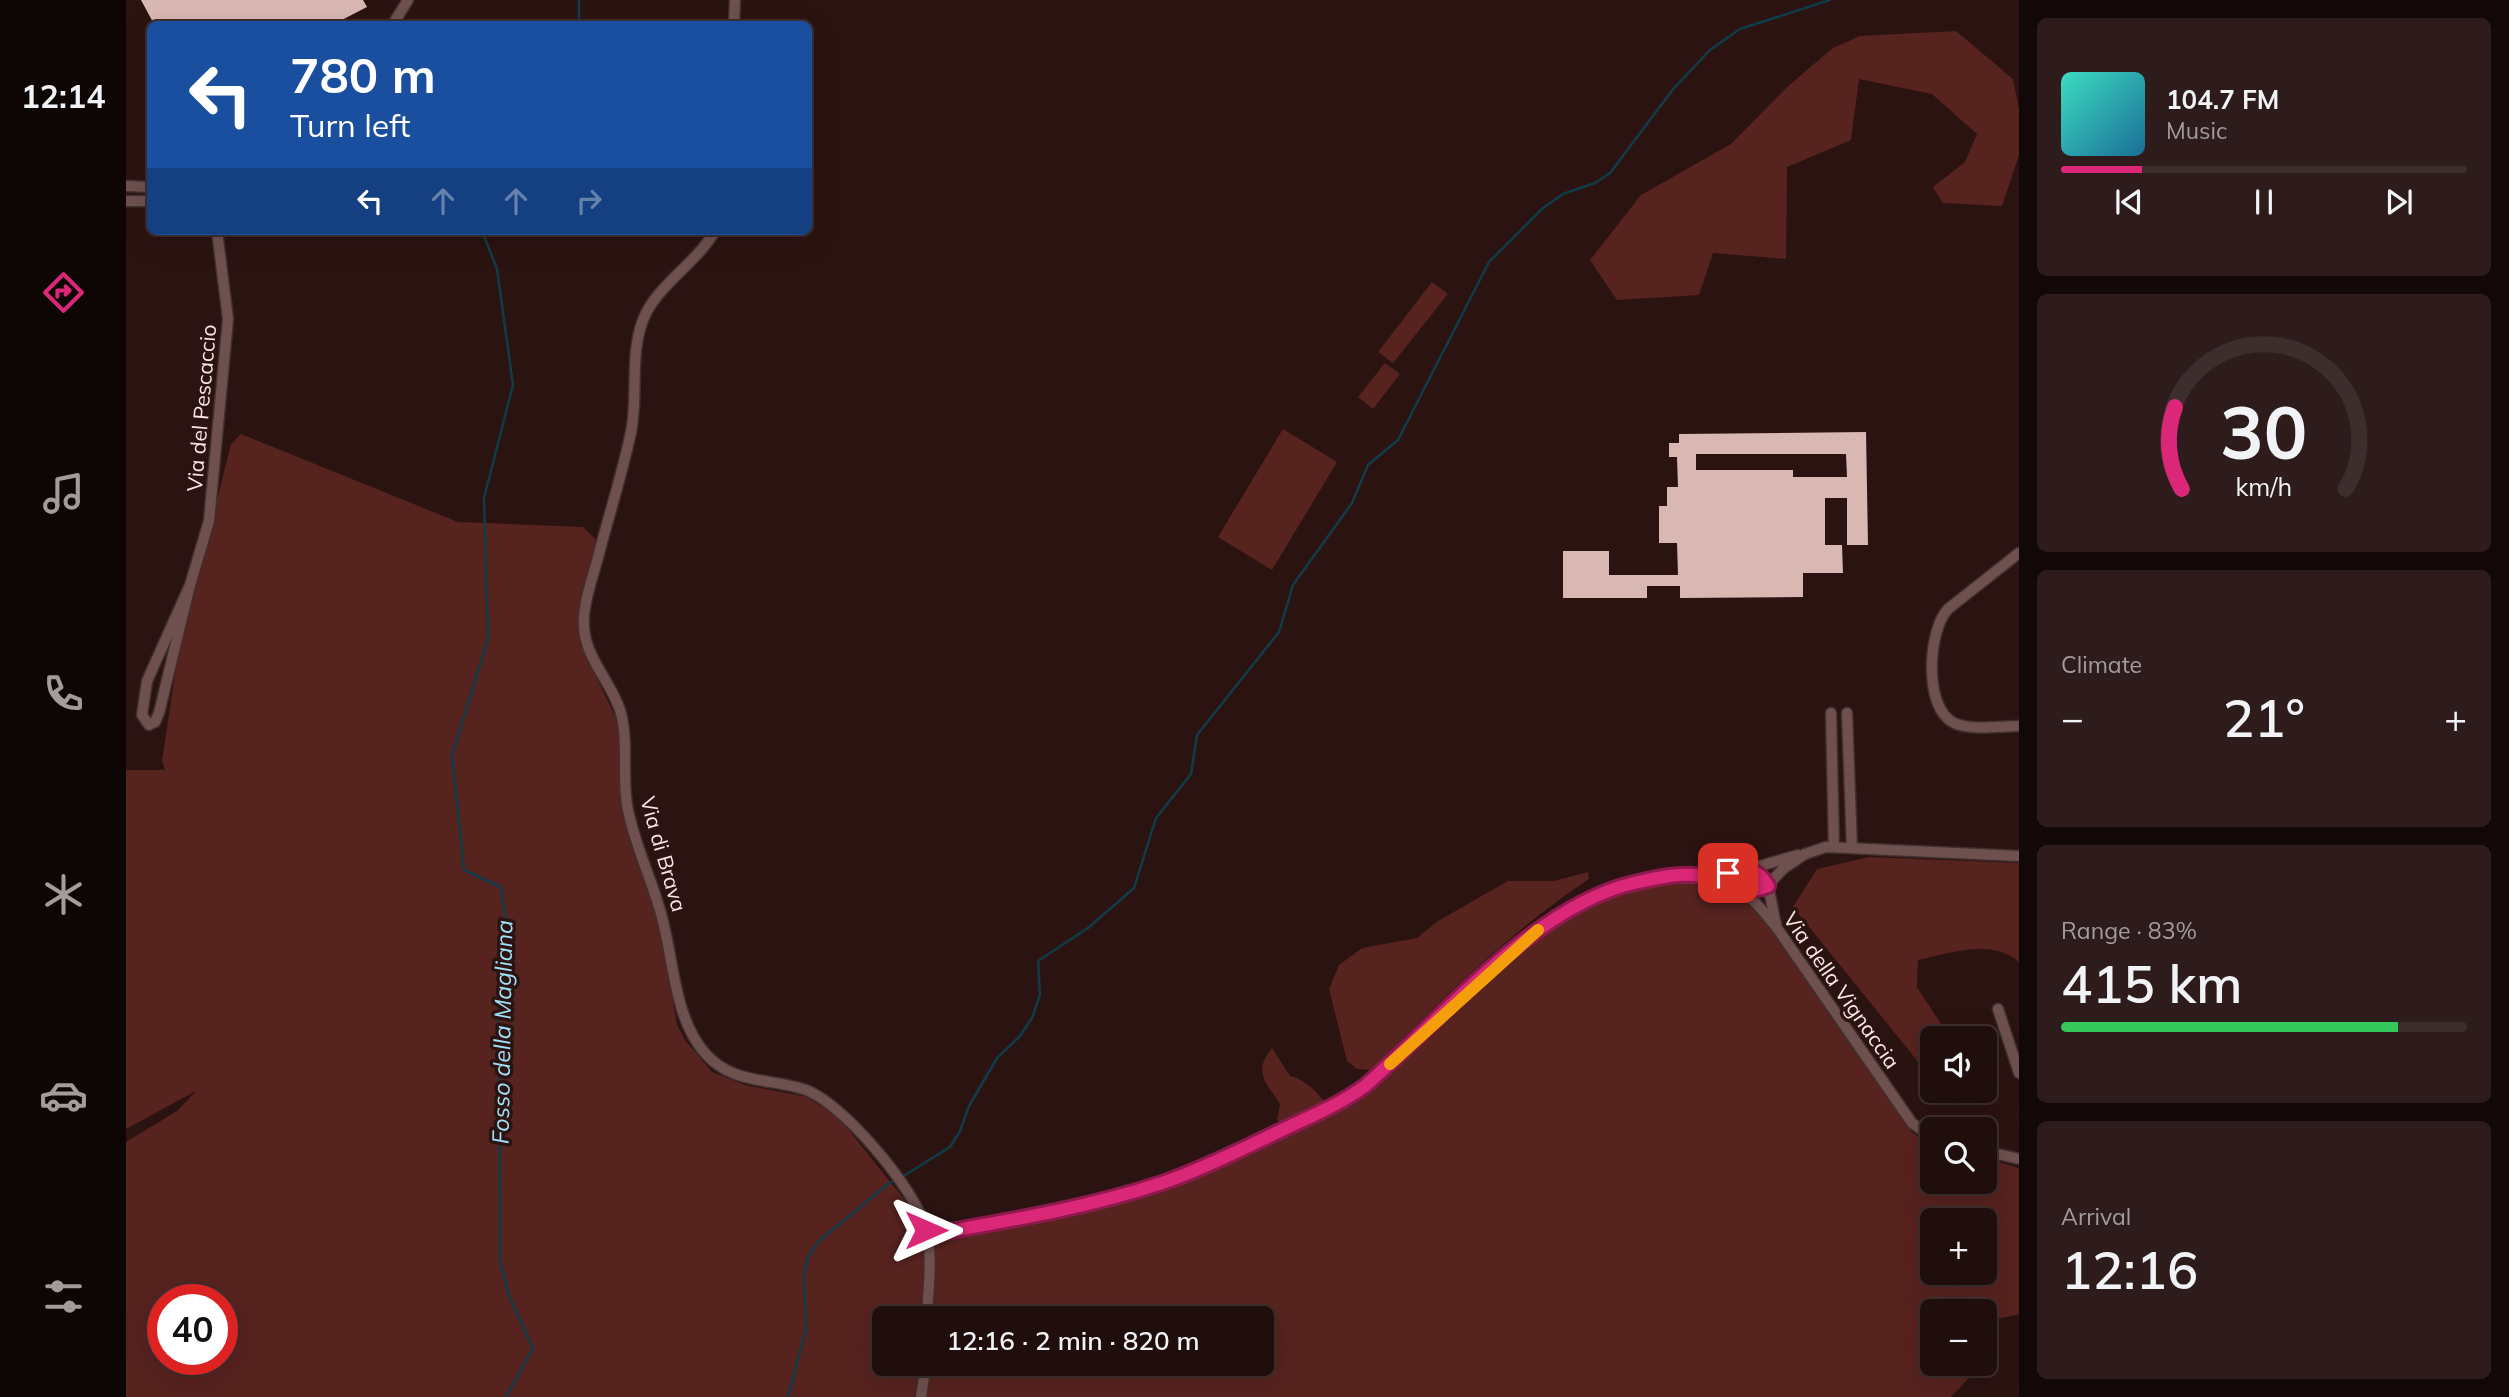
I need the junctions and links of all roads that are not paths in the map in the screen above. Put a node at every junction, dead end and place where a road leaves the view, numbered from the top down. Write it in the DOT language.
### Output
graph roads {
  1 [pos="408,0"];
  2 [pos="735,0"];
  3 [pos="395,21"];
  4 [pos="734,21"];
  5 [pos="126,186"];
  6 [pos="147,187"];
  7 [pos="126,201"];
  8 [pos="147,201"];
  9 [pos="218,235"];
  10 [pos="712,235"];
  11 [pos="2019,553"];
  12 [pos="190,585"];
  13 [pos="1831,713"];
  14 [pos="1847,713"];
  15 [pos="2019,726"];
  16 [pos="1834,847"];
  17 [pos="1852,848"];
  18 [pos="1805,854"];
  19 [pos="2019,856"];
  20 [pos="1749,869"];
  21 [pos="1707,876"];
  22 [pos="1768,886"];
  23 [pos="1743,892"];
  24 [pos="1777,928"];
  25 [pos="1998,1009"];
  26 [pos="2019,1073"];
  27 [pos="1920,1129"];
  28 [pos="1997,1154"];
  29 [pos="2019,1159"];
  30 [pos="928,1235"];
  31 [pos="928,1306"];
  32 [pos="924,1376"];
  33 [pos="920,1397"];
  1 -- 3 [label="street"];
  2 -- 4 [label="street"];
  5 -- 6 [label="street"];
  7 -- 8 [label="street"];
  9 -- 12 [label="street, Via del Pescaccio"];
  10 -- 30 [label="street, Via di Brava"];
  11 -- 15 [label="street"];
  12 -- 12 [label="street, Via del Pescaccio"];
  13 -- 16 [label="street"];
  14 -- 17 [label="street"];
  16 -- 17 [label="street"];
  16 -- 18 [label="street"];
  17 -- 19 [label="street"];
  18 -- 20 [label="street"];
  18 -- 22 [label="street"];
  20 -- 21 [label="street"];
  20 -- 22 [label="street"];
  20 -- 23 [label="street"];
  21 -- 23 [label="street, Via della Vignaccia"];
  21 -- 30 [label="street, Via della Vignaccia"];
  22 -- 23 [label="street"];
  22 -- 24 [label="street"];
  23 -- 24 [label="street, Via della Vignaccia"];
  24 -- 27 [label="street, Via della Vignaccia"];
  25 -- 26 [label="street"];
  28 -- 29 [label="street"];
  30 -- 31 [label="street, Via di Brava"];
  32 -- 33 [label="street"];
}
